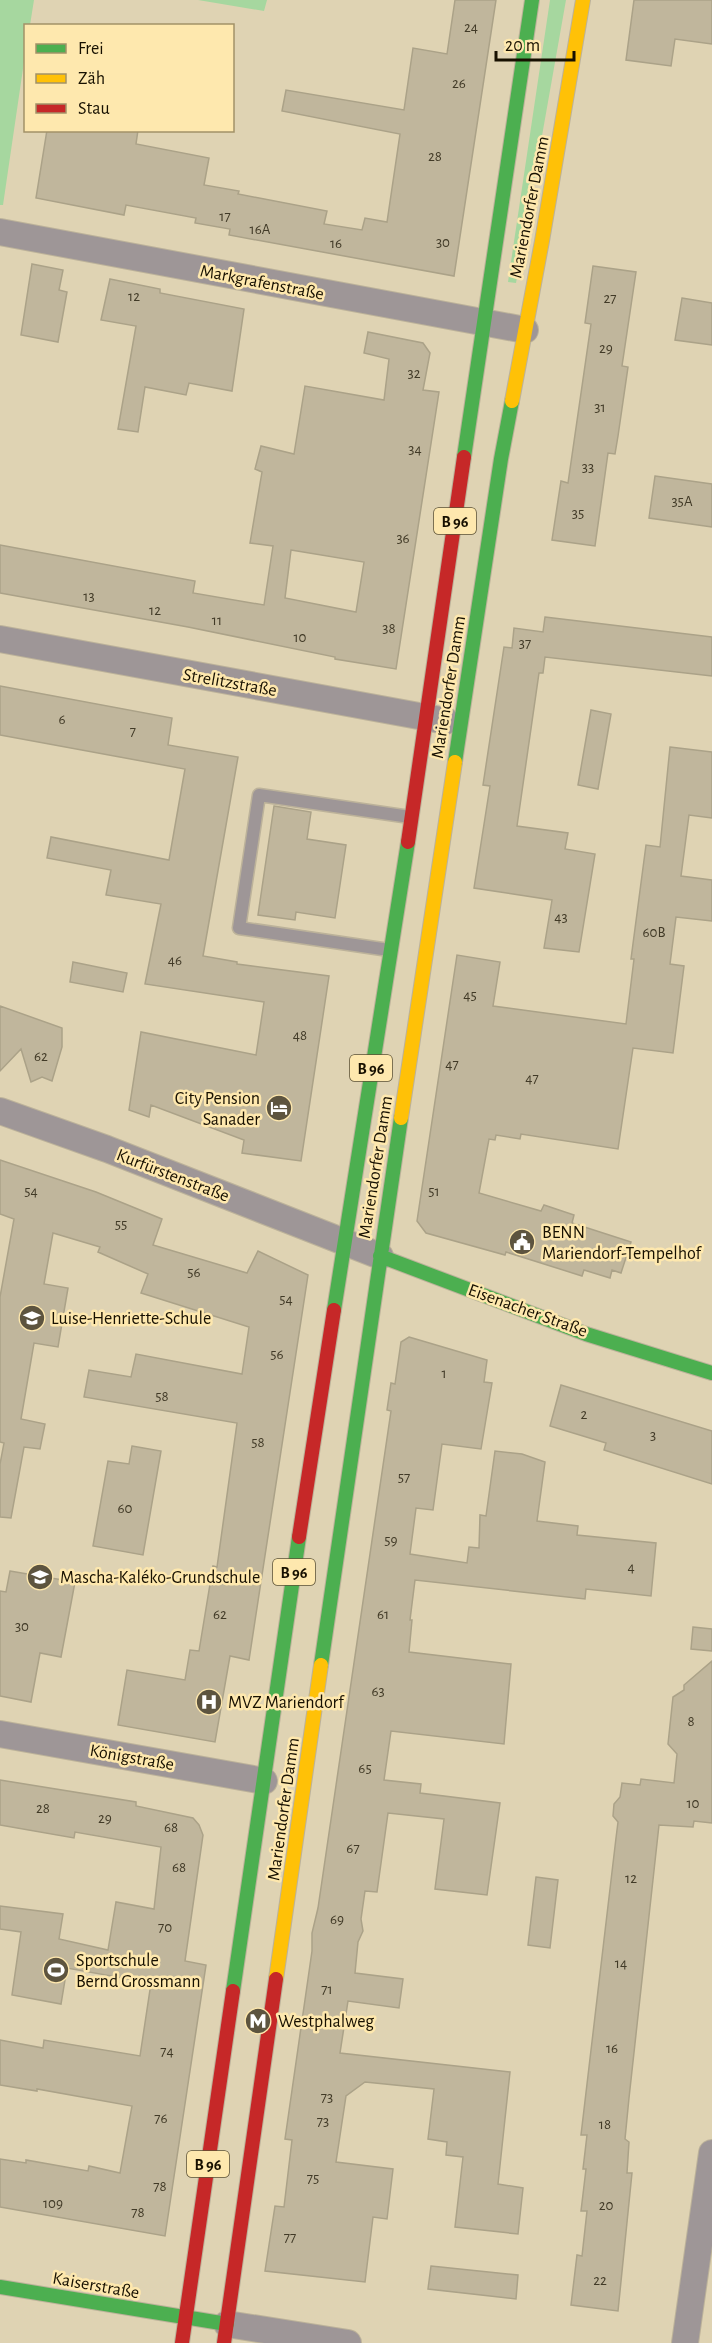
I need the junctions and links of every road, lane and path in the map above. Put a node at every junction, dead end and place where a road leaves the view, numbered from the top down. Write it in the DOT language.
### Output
graph roads {
  1 [pos="532,0"];
  2 [pos="583,0"];
  3 [pos="0,232"];
  4 [pos="483,323"];
  5 [pos="525,330"];
  6 [pos="0,639"];
  7 [pos="427,717"];
  8 [pos="461,723"];
  9 [pos="411,818"];
  10 [pos="390,950"];
  11 [pos="0,1111"];
  12 [pos="345,1242"];
  13 [pos="380,1256"];
  14 [pos="712,1373"];
  15 [pos="0,1734"];
  16 [pos="264,1781"];
  17 [pos="712,2153"];
  18 [pos="0,2287"];
  19 [pos="186,2318"];
  20 [pos="225,2334"];
  21 [pos="182,2343"];
  22 [pos="348,2343"];
  23 [pos="685,2343"];
  1 -- 4 [label="main road, Mariendorfer Damm / B 96"];
  2 -- 5 [label="main road, Mariendorfer Damm / B 96"];
  3 -- 4 [label="street, Markgrafenstraße"];
  4 -- 5 [label="street, Markgrafenstraße"];
  4 -- 7 [label="main road, Mariendorfer Damm / B 96"];
  5 -- 8 [label="main road, Mariendorfer Damm / B 96"];
  6 -- 7 [label="street, Strelitzstraße"];
  7 -- 8 [label="street, Strelitzstraße"];
  7 -- 9 [label="main road, Mariendorfer Damm / B 96"];
  8 -- 13 [label="main road, Mariendorfer Damm / B 96"];
  9 -- 10 [label="main road, Mariendorfer Damm / B 96"];
  9 -- 10 [label="lane"];
  10 -- 12 [label="main road, Mariendorfer Damm / B 96"];
  11 -- 12 [label="street, Kurfürstenstraße"];
  12 -- 13 [label="street, Eisenacher Straße"];
  12 -- 16 [label="main road, Mariendorfer Damm / B 96"];
  13 -- 14 [label="main road, Eisenacher Straße"];
  13 -- 20 [label="main road, Mariendorfer Damm / B 96"];
  15 -- 16 [label="street, Königstraße"];
  16 -- 19 [label="main road, Mariendorfer Damm / B 96"];
  17 -- 23 [label="street"];
  18 -- 19 [label="main road, Kaiserstraße"];
  19 -- 20 [label="main road"];
  19 -- 21 [label="main road, Mariendorfer Damm / B 96"];
  20 -- 22 [label="street"];
}
